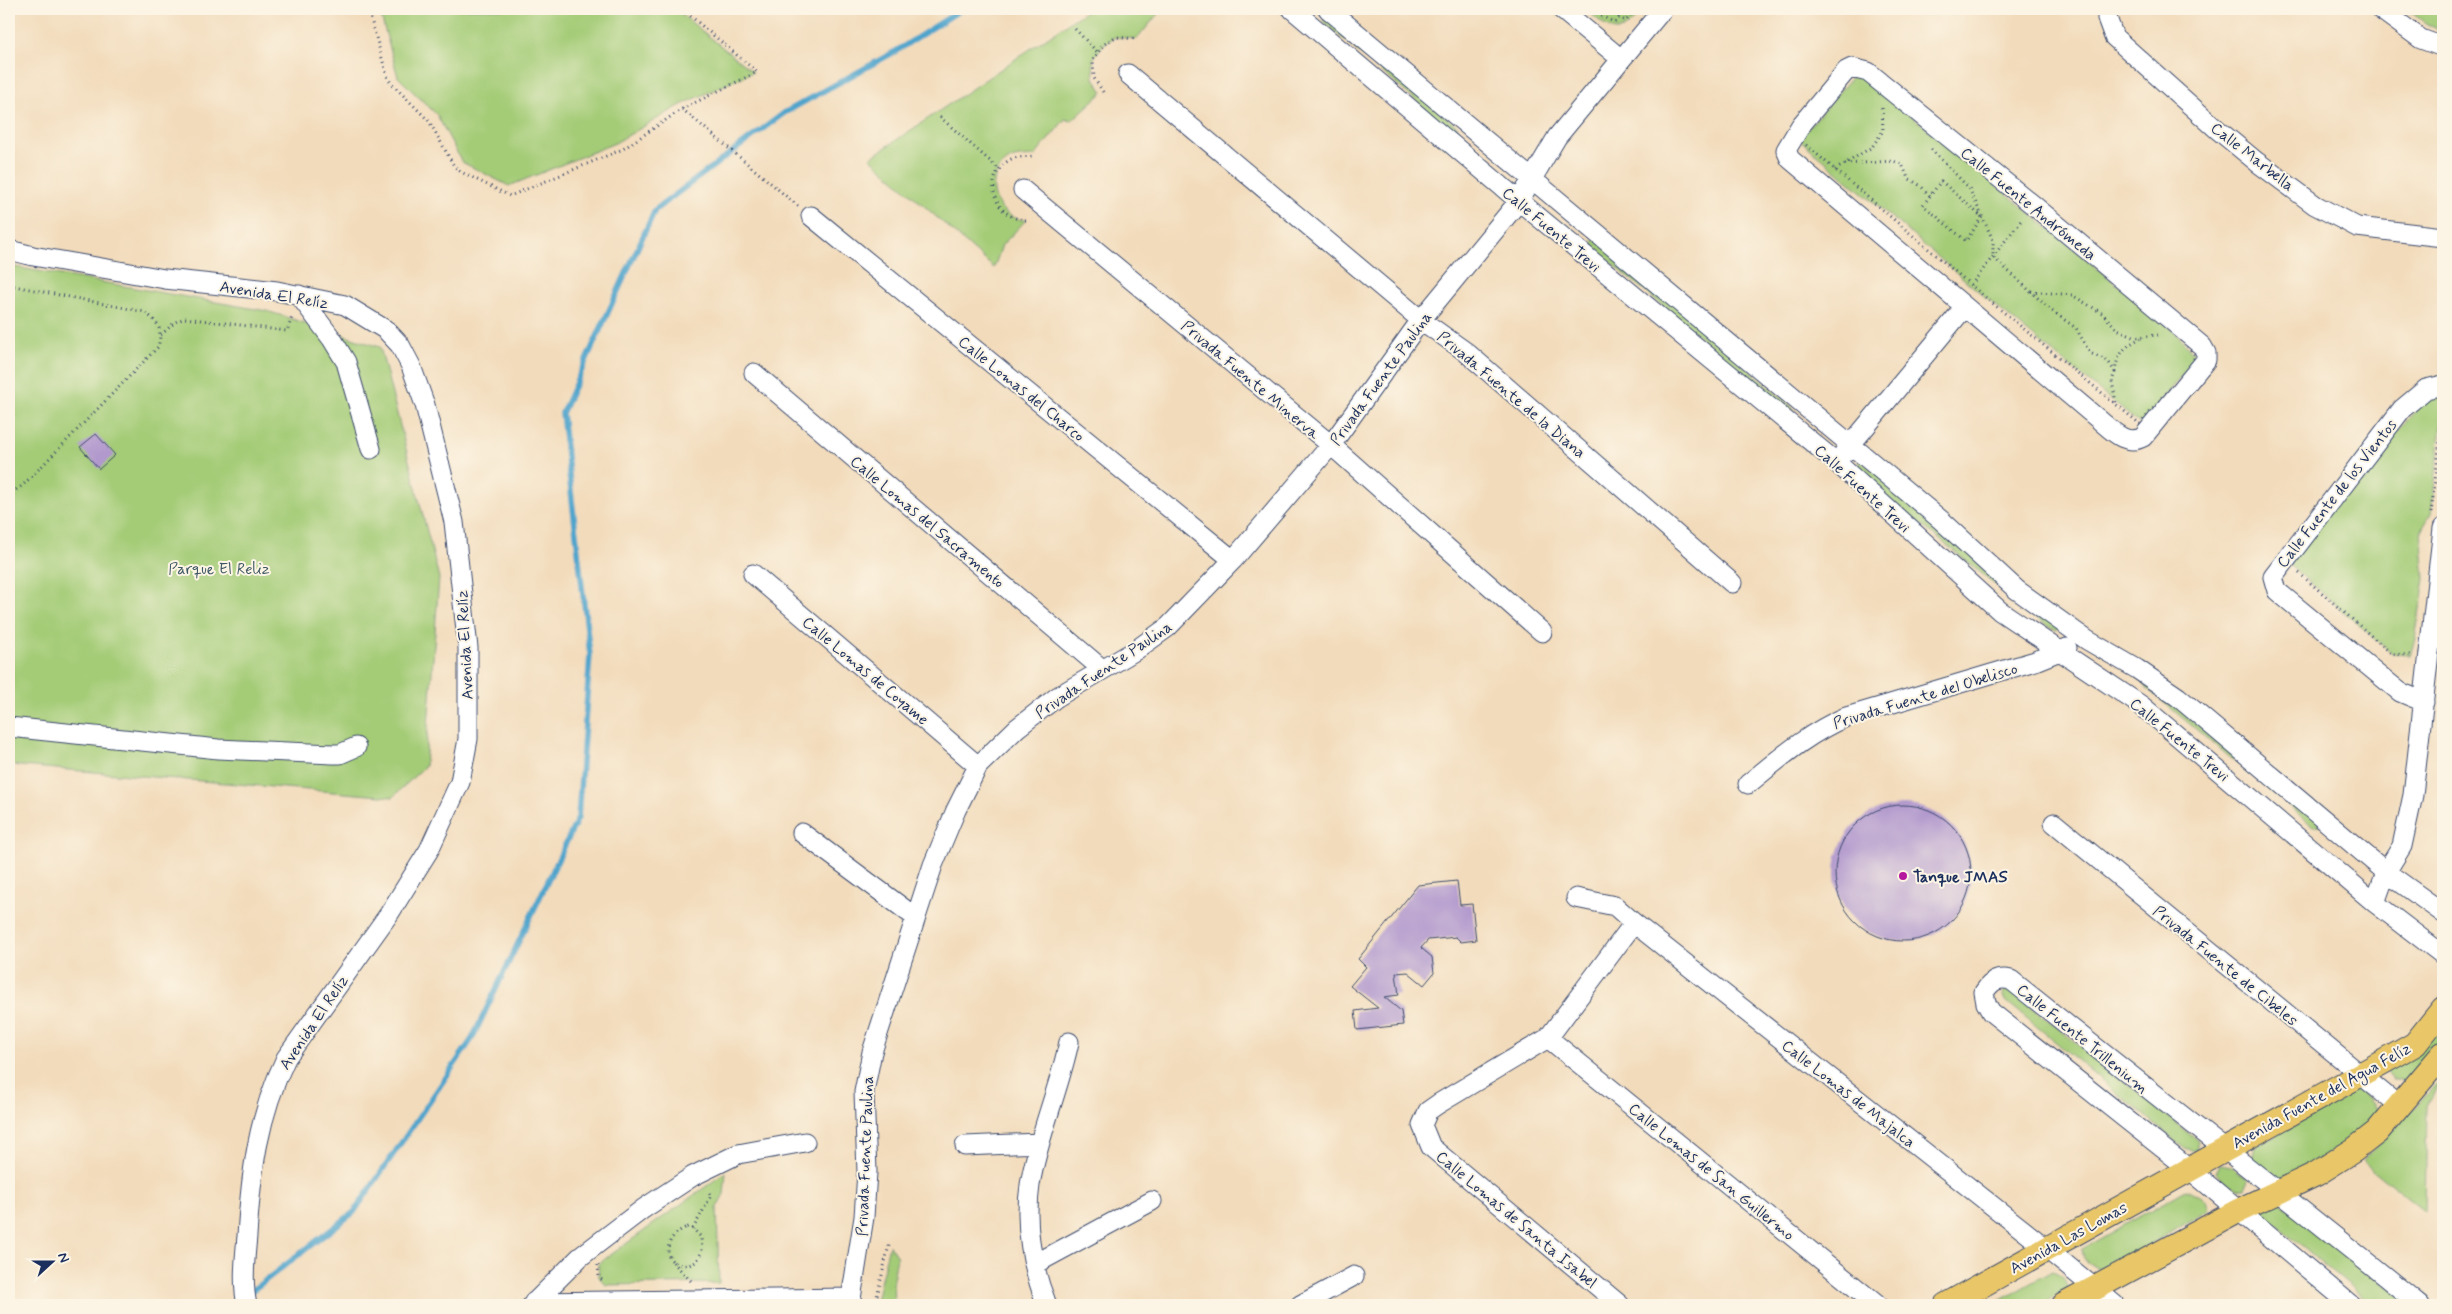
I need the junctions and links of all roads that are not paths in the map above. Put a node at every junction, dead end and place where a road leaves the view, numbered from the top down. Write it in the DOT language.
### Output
graph roads {
  1 [pos="1292,9"];
  2 [pos="1328,9"];
  3 [pos="1561,9"];
  4 [pos="1663,9"];
  5 [pos="2108,9"];
  6 [pos="2380,9"];
  7 [pos="2443,46"];
  8 [pos="1621,59"];
  9 [pos="1128,74"];
  10 [pos="1533,179"];
  11 [pos="1023,190"];
  12 [pos="1519,201"];
  13 [pos="811,216"];
  14 [pos="2443,237"];
  15 [pos="9,250"];
  16 [pos="299,295"];
  17 [pos="1964,308"];
  18 [pos="1421,320"];
  19 [pos="754,373"];
  20 [pos="2443,385"];
  21 [pos="1331,445"];
  22 [pos="1851,446"];
  23 [pos="371,449"];
  24 [pos="1836,462"];
  25 [pos="2437,521"];
  26 [pos="1233,560"];
  27 [pos="753,574"];
  28 [pos="1732,583"];
  29 [pos="1542,632"];
  30 [pos="2087,640"];
  31 [pos="2060,651"];
  32 [pos="1102,669"];
  33 [pos="2424,702"];
  34 [pos="9,727"];
  35 [pos="356,746"];
  36 [pos="978,766"];
  37 [pos="1748,784"];
  38 [pos="2054,823"];
  39 [pos="802,833"];
  40 [pos="2386,872"];
  41 [pos="1576,898"];
  42 [pos="2375,903"];
  43 [pos="2443,913"];
  44 [pos="915,918"];
  45 [pos="1634,923"];
  46 [pos="2443,955"];
  47 [pos="2443,1009"];
  48 [pos="1548,1038"];
  49 [pos="1069,1042"];
  50 [pos="2443,1054"];
  51 [pos="2360,1074"];
  52 [pos="2399,1106"];
  53 [pos="805,1142"];
  54 [pos="1039,1144"];
  55 [pos="964,1146"];
  56 [pos="2223,1150"];
  57 [pos="2189,1169"];
  58 [pos="2279,1192"];
  59 [pos="1152,1201"];
  60 [pos="2238,1211"];
  61 [pos="2047,1249"];
  62 [pos="1035,1264"];
  63 [pos="1354,1276"];
  64 [pos="2095,1288"];
  65 [pos="850,1302"];
  66 [pos="533,1304"];
  67 [pos="246,1305"];
  68 [pos="1047,1305"];
  69 [pos="1300,1305"];
  70 [pos="1620,1305"];
  71 [pos="1877,1305"];
  72 [pos="1946,1305"];
  73 [pos="2064,1305"];
  74 [pos="2115,1305"];
  75 [pos="2350,1305"];
  76 [pos="2420,1305"];
  1 -- 12 [label="street, Calle Fuente Trevi"];
  2 -- 10 [label="street, Calle Fuente Trevi"];
  3 -- 8 [label="street"];
  4 -- 8 [label="street, Privada Fuente Paulina"];
  5 -- 14 [label="street, Calle Marbella"];
  6 -- 7 [label="street"];
  8 -- 10 [label="street, Privada Fuente Paulina"];
  9 -- 18 [label="street, Privada Fuente de la Diana"];
  10 -- 12 [label="street, Privada Fuente Paulina"];
  10 -- 22 [label="street, Calle Fuente Trevi"];
  11 -- 21 [label="street, Privada Fuente Minerva"];
  12 -- 18 [label="street, Privada Fuente Paulina"];
  12 -- 24 [label="street, Calle Fuente Trevi"];
  13 -- 26 [label="street, Calle Lomas del Charco"];
  15 -- 16 [label="street, Avenida El Relíz"];
  16 -- 23 [label="street"];
  16 -- 67 [label="street, Avenida El Relíz"];
  17 -- 17 [label="street, Calle Fuente Andrómeda"];
  17 -- 22 [label="street"];
  18 -- 21 [label="street, Privada Fuente Paulina"];
  18 -- 28 [label="street, Privada Fuente de la Diana"];
  19 -- 32 [label="street, Calle Lomas del Sacramento"];
  20 -- 33 [label="street, Calle Fuente de los Vientos"];
  21 -- 26 [label="street, Privada Fuente Paulina"];
  21 -- 29 [label="street, Privada Fuente Minerva"];
  22 -- 24 [label="street"];
  22 -- 30 [label="street, Calle Fuente Trevi"];
  24 -- 31 [label="street, Calle Fuente Trevi"];
  25 -- 33 [label="street"];
  26 -- 32 [label="street, Privada Fuente Paulina"];
  27 -- 36 [label="street, Calle Lomas de Coyame"];
  30 -- 31 [label="street, Privada Fuente del Obelisco"];
  30 -- 40 [label="street, Calle Fuente Trevi"];
  31 -- 37 [label="street, Privada Fuente del Obelisco"];
  31 -- 42 [label="street, Calle Fuente Trevi"];
  32 -- 36 [label="street, Privada Fuente Paulina"];
  33 -- 40 [label="street"];
  34 -- 35 [label="street"];
  36 -- 44 [label="street, Privada Fuente Paulina"];
  38 -- 51 [label="street, Privada Fuente de Cibeles"];
  39 -- 44 [label="street"];
  40 -- 42 [label="street"];
  40 -- 43 [label="street, Calle Fuente Trevi"];
  41 -- 45 [label="street, Calle Lomas de Majalca"];
  42 -- 46 [label="street, Calle Fuente Trevi"];
  44 -- 65 [label="street, Privada Fuente Paulina"];
  45 -- 48 [label="street"];
  45 -- 61 [label="street, Calle Lomas de Majalca"];
  47 -- 51 [label="main road, Avenida Fuente del Agua Felíz"];
  48 -- 70 [label="street, Calle Lomas de Santa Isabel"];
  48 -- 71 [label="street, Calle Lomas de San Guillermo"];
  49 -- 54 [label="street"];
  50 -- 52 [label="main road, Avenida Fuente del Agua Felíz"];
  51 -- 52 [label="street, Privada Fuente de Cibeles"];
  51 -- 56 [label="main road, Avenida Fuente del Agua Felíz"];
  52 -- 58 [label="main road, Avenida Fuente del Agua Felíz"];
  53 -- 66 [label="street"];
  54 -- 55 [label="street"];
  54 -- 62 [label="street"];
  56 -- 57 [label="main road, Avenida Fuente del Agua Felíz"];
  56 -- 57 [label="street, Calle Fuente Trillenium"];
  56 -- 58 [label="street, Calle Fuente Trillenium"];
  57 -- 60 [label="street, Calle Fuente Trillenium"];
  57 -- 61 [label="main road, Avenida Las Lomas"];
  58 -- 60 [label="main road, Avenida Fuente del Agua Felíz"];
  58 -- 76 [label="street, Calle Fuente Trillenium"];
  59 -- 62 [label="street"];
  60 -- 64 [label="main road"];
  60 -- 75 [label="street, Calle Fuente Trillenium"];
  61 -- 64 [label="street, Calle Lomas de Majalca"];
  61 -- 72 [label="main road, Avenida Las Lomas"];
  62 -- 68 [label="street"];
  63 -- 69 [label="street"];
  64 -- 73 [label="main road"];
  64 -- 74 [label="street, Calle Lomas de Majalca"];
  65 -- 66 [label="street"];
}
